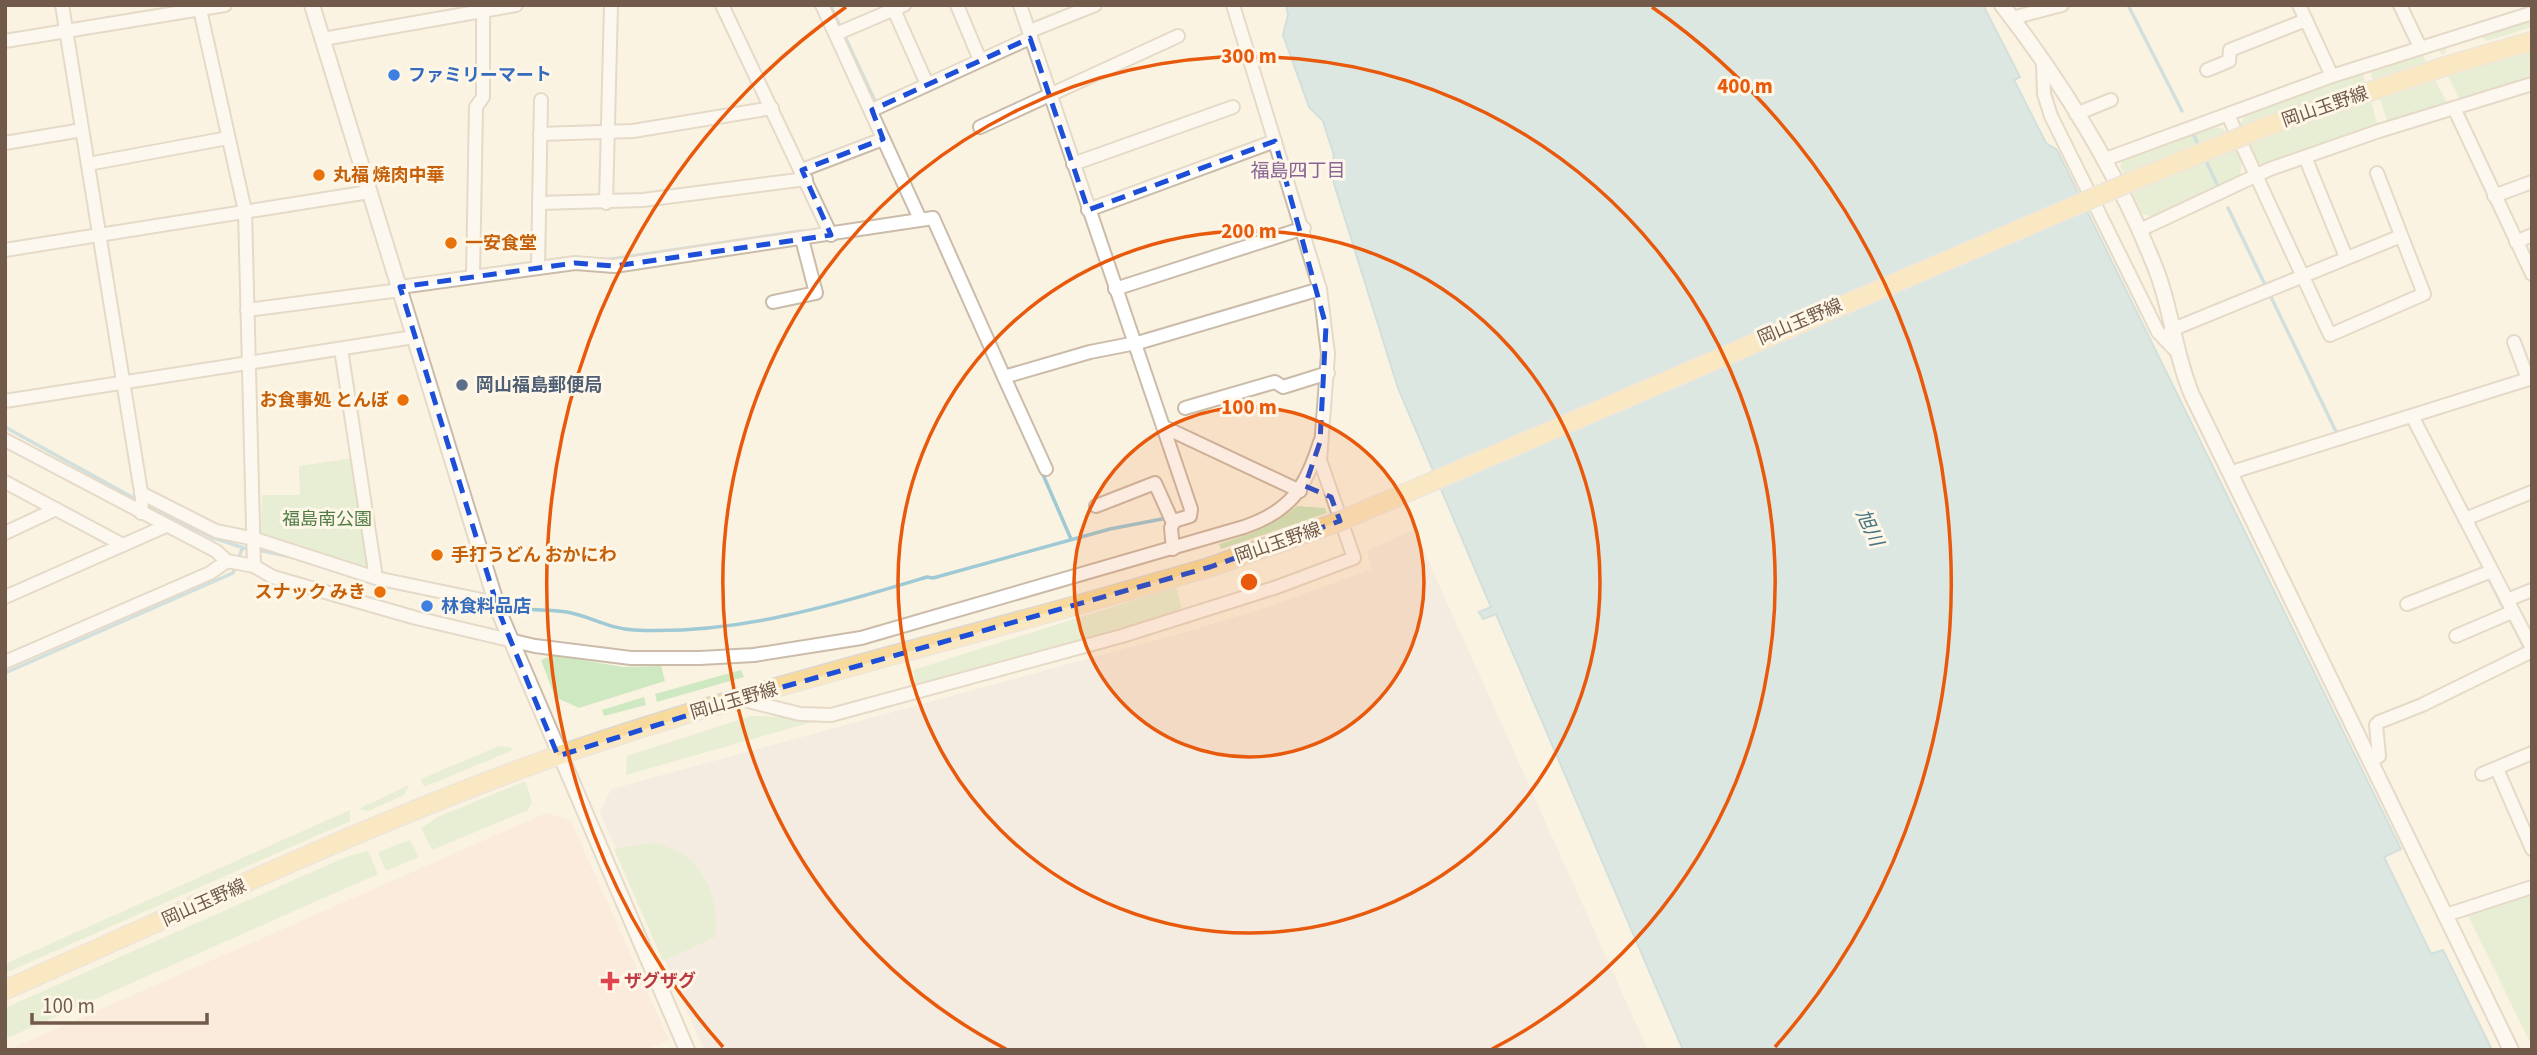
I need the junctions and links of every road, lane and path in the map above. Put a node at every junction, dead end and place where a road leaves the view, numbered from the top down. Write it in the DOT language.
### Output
graph roads {
  1 [pos="62,5"];
  2 [pos="225,5"];
  3 [pos="312,5"];
  4 [pos="516,5"];
  5 [pos="611,5"];
  6 [pos="722,5"];
  7 [pos="822,5"];
  8 [pos="957,5"];
  9 [pos="1020,5"];
  10 [pos="1095,5"];
  11 [pos="1233,5"];
  12 [pos="2002,5"];
  13 [pos="2062,5"];
  14 [pos="2299,5"];
  15 [pos="2400,5"];
  16 [pos="200,7"];
  17 [pos="899,7"];
  18 [pos="483,11"];
  19 [pos="2532,13"];
  20 [pos="2012,18"];
  21 [pos="2306,20"];
  22 [pos="66,31"];
  23 [pos="836,34"];
  24 [pos="1030,35"];
  25 [pos="1178,36"];
  26 [pos="323,39"];
  27 [pos="5,41"];
  28 [pos="2532,41"];
  29 [pos="2420,47"];
  30 [pos="980,60"];
  31 [pos="2043,65"];
  32 [pos="2207,70"];
  33 [pos="2332,76"];
  34 [pos="927,84"];
  35 [pos="2532,84"];
  36 [pos="1049,93"];
  37 [pos="541,100"];
  38 [pos="2111,100"];
  39 [pos="1233,107"];
  40 [pos="772,108"];
  41 [pos="2454,108"];
  42 [pos="872,110"];
  43 [pos="2076,114"];
  44 [pos="2228,116"];
  45 [pos="980,127"];
  46 [pos="82,130"];
  47 [pos="540,134"];
  48 [pos="607,134"];
  49 [pos="228,138"];
  50 [pos="883,139"];
  51 [pos="1275,141"];
  52 [pos="5,143"];
  53 [pos="2305,157"];
  54 [pos="2102,160"];
  55 [pos="88,164"];
  56 [pos="1073,164"];
  57 [pos="2377,173"];
  58 [pos="804,174"];
  59 [pos="2255,177"];
  60 [pos="2532,182"];
  61 [pos="369,192"];
  62 [pos="2494,196"];
  63 [pos="539,203"];
  64 [pos="606,203"];
  65 [pos="1088,210"];
  66 [pos="244,211"];
  67 [pos="920,219"];
  68 [pos="1304,228"];
  69 [pos="2140,230"];
  70 [pos="829,231"];
  71 [pos="99,234"];
  72 [pos="2532,235"];
  73 [pos="2401,236"];
  74 [pos="802,239"];
  75 [pos="2516,242"];
  76 [pos="5,250"];
  77 [pos="2346,257"];
  78 [pos="538,267"];
  79 [pos="2532,274"];
  80 [pos="2302,275"];
  81 [pos="473,276"];
  82 [pos="400,288"];
  83 [pos="1115,289"];
  84 [pos="1320,289"];
  85 [pos="773,302"];
  86 [pos="247,310"];
  87 [pos="2171,330"];
  88 [pos="414,337"];
  89 [pos="2514,342"];
  90 [pos="1134,343"];
  91 [pos="341,349"];
  92 [pos="2176,351"];
  93 [pos="249,363"];
  94 [pos="1328,373"];
  95 [pos="1004,377"];
  96 [pos="2530,378"];
  97 [pos="121,384"];
  98 [pos="5,401"];
  99 [pos="1185,408"];
  100 [pos="2414,419"];
  101 [pos="1164,427"];
  102 [pos="5,440"];
  103 [pos="1320,442"];
  104 [pos="1046,469"];
  105 [pos="2229,473"];
  106 [pos="5,482"];
  107 [pos="1301,489"];
  108 [pos="2532,492"];
  109 [pos="1331,497"];
  110 [pos="141,503"];
  111 [pos="1096,506"];
  112 [pos="57,509"];
  113 [pos="2465,519"];
  114 [pos="1173,523"];
  115 [pos="166,526"];
  116 [pos="5,533"];
  117 [pos="123,545"];
  118 [pos="1173,549"];
  119 [pos="253,554"];
  120 [pos="228,561"];
  121 [pos="2487,573"];
  122 [pos="376,578"];
  123 [pos="2532,590"];
  124 [pos="5,597"];
  125 [pos="2406,604"];
  126 [pos="497,607"];
  127 [pos="2507,611"];
  128 [pos="2456,636"];
  129 [pos="510,640"];
  130 [pos="2529,652"];
  131 [pos="5,662"];
  132 [pos="740,699"];
  133 [pos="2532,753"];
  134 [pos="558,756"];
  135 [pos="2370,762"];
  136 [pos="2497,769"];
  137 [pos="2482,774"];
  138 [pos="2532,849"];
  139 [pos="2532,887"];
  140 [pos="2446,915"];
  141 [pos="5,990"];
  142 [pos="687,1050"];
  143 [pos="2511,1050"];
  1 -- 22 [label="street"];
  2 -- 16 [label="street"];
  3 -- 26 [label="street"];
  4 -- 18 [label="street"];
  5 -- 48 [label="street"];
  6 -- 40 [label="street"];
  7 -- 23 [label="street"];
  8 -- 30 [label="street"];
  9 -- 24 [label="street"];
  10 -- 24 [label="street"];
  11 -- 51 [label="street"];
  12 -- 20 [label="street"];
  13 -- 20 [label="street"];
  14 -- 21 [label="street"];
  15 -- 29 [label="street"];
  16 -- 22 [label="street"];
  16 -- 49 [label="street"];
  17 -- 23 [label="street"];
  17 -- 34 [label="street"];
  18 -- 26 [label="street"];
  18 -- 81 [label="street"];
  19 -- 29 [label="street"];
  20 -- 31 [label="street"];
  21 -- 32 [label="street"];
  21 -- 33 [label="street"];
  22 -- 27 [label="street"];
  22 -- 46 [label="street"];
  23 -- 42 [label="street"];
  24 -- 30 [label="street"];
  24 -- 36 [label="street"];
  25 -- 36 [label="street"];
  26 -- 61 [label="street"];
  28 -- 132 [label="main road, 岡山玉野線, bridge"];
  29 -- 33 [label="street"];
  30 -- 34 [label="street"];
  31 -- 43 [label="street"];
  31 -- 92 [label="street"];
  33 -- 44 [label="street"];
  34 -- 42 [label="street"];
  35 -- 41 [label="street"];
  36 -- 45 [label="street"];
  36 -- 56 [label="street"];
  37 -- 47 [label="street"];
  38 -- 43 [label="street"];
  39 -- 56 [label="street"];
  40 -- 48 [label="street"];
  40 -- 58 [label="street"];
  41 -- 53 [label="street"];
  41 -- 62 [label="street"];
  42 -- 50 [label="street"];
  43 -- 54 [label="street"];
  44 -- 54 [label="street"];
  44 -- 59 [label="street"];
  46 -- 52 [label="street"];
  46 -- 55 [label="street"];
  47 -- 48 [label="street"];
  47 -- 63 [label="street"];
  48 -- 64 [label="street"];
  49 -- 55 [label="street"];
  49 -- 66 [label="street"];
  50 -- 58 [label="street"];
  50 -- 67 [label="street"];
  51 -- 65 [label="street"];
  51 -- 68 [label="street"];
  53 -- 59 [label="street"];
  53 -- 77 [label="street"];
  54 -- 69 [label="street"];
  55 -- 71 [label="street"];
  56 -- 65 [label="street"];
  57 -- 73 [label="street"];
  58 -- 64 [label="street"];
  58 -- 70 [label="street"];
  59 -- 69 [label="street"];
  59 -- 80 [label="street"];
  60 -- 62 [label="street"];
  61 -- 66 [label="street"];
  61 -- 82 [label="street"];
  62 -- 75 [label="street"];
  63 -- 64 [label="street"];
  63 -- 78 [label="street"];
  65 -- 83 [label="street"];
  66 -- 71 [label="street"];
  66 -- 86 [label="street"];
  67 -- 70 [label="street"];
  67 -- 95 [label="street"];
  68 -- 83 [label="street"];
  68 -- 84 [label="street"];
  69 -- 87 [label="street"];
  70 -- 74 [label="street"];
  71 -- 76 [label="street"];
  71 -- 97 [label="street"];
  72 -- 75 [label="street"];
  73 -- 77 [label="street"];
  73 -- 80 [label="street"];
  74 -- 78 [label="street"];
  74 -- 85 [label="street"];
  75 -- 79 [label="street"];
  77 -- 80 [label="street"];
  78 -- 81 [label="street"];
  80 -- 87 [label="street"];
  81 -- 82 [label="street"];
  82 -- 86 [label="street"];
  82 -- 88 [label="street"];
  83 -- 90 [label="street"];
  84 -- 90 [label="street"];
  84 -- 94 [label="street"];
  86 -- 93 [label="street"];
  87 -- 92 [label="street"];
  88 -- 91 [label="street"];
  88 -- 126 [label="street"];
  89 -- 96 [label="street"];
  90 -- 95 [label="street"];
  90 -- 101 [label="street"];
  91 -- 93 [label="street"];
  91 -- 122 [label="street"];
  92 -- 105 [label="street"];
  93 -- 97 [label="street"];
  93 -- 119 [label="street"];
  94 -- 99 [label="street"];
  94 -- 103 [label="street"];
  95 -- 104 [label="street"];
  96 -- 100 [label="street"];
  97 -- 98 [label="street"];
  97 -- 110 [label="street"];
  100 -- 105 [label="street"];
  100 -- 113 [label="street"];
  101 -- 107 [label="street"];
  101 -- 114 [label="street"];
  102 -- 110 [label="street"];
  103 -- 107 [label="street"];
  103 -- 109 [label="street"];
  105 -- 135 [label="street"];
  106 -- 112 [label="street"];
  107 -- 109 [label="street"];
  107 -- 118 [label="street"];
  108 -- 113 [label="street"];
  109 -- 132 [label="street"];
  110 -- 115 [label="street"];
  110 -- 119 [label="street"];
  111 -- 114 [label="street"];
  112 -- 116 [label="street"];
  112 -- 117 [label="street"];
  113 -- 121 [label="street"];
  114 -- 118 [label="street"];
  115 -- 117 [label="street"];
  115 -- 120 [label="street"];
  117 -- 124 [label="street"];
  118 -- 129 [label="street"];
  119 -- 120 [label="street"];
  119 -- 122 [label="street"];
  119 -- 129 [label="street"];
  120 -- 131 [label="street"];
  121 -- 125 [label="street"];
  121 -- 127 [label="street"];
  122 -- 126 [label="street"];
  123 -- 127 [label="street"];
  126 -- 129 [label="street"];
  127 -- 128 [label="street"];
  127 -- 130 [label="street"];
  129 -- 134 [label="street"];
  130 -- 135 [label="street"];
  132 -- 134 [label="main road, 岡山玉野線"];
  133 -- 136 [label="street"];
  134 -- 141 [label="main road, 岡山玉野線"];
  134 -- 142 [label="street"];
  135 -- 140 [label="street"];
  136 -- 137 [label="street"];
  136 -- 138 [label="street"];
  139 -- 140 [label="street"];
  140 -- 143 [label="street"];
}
